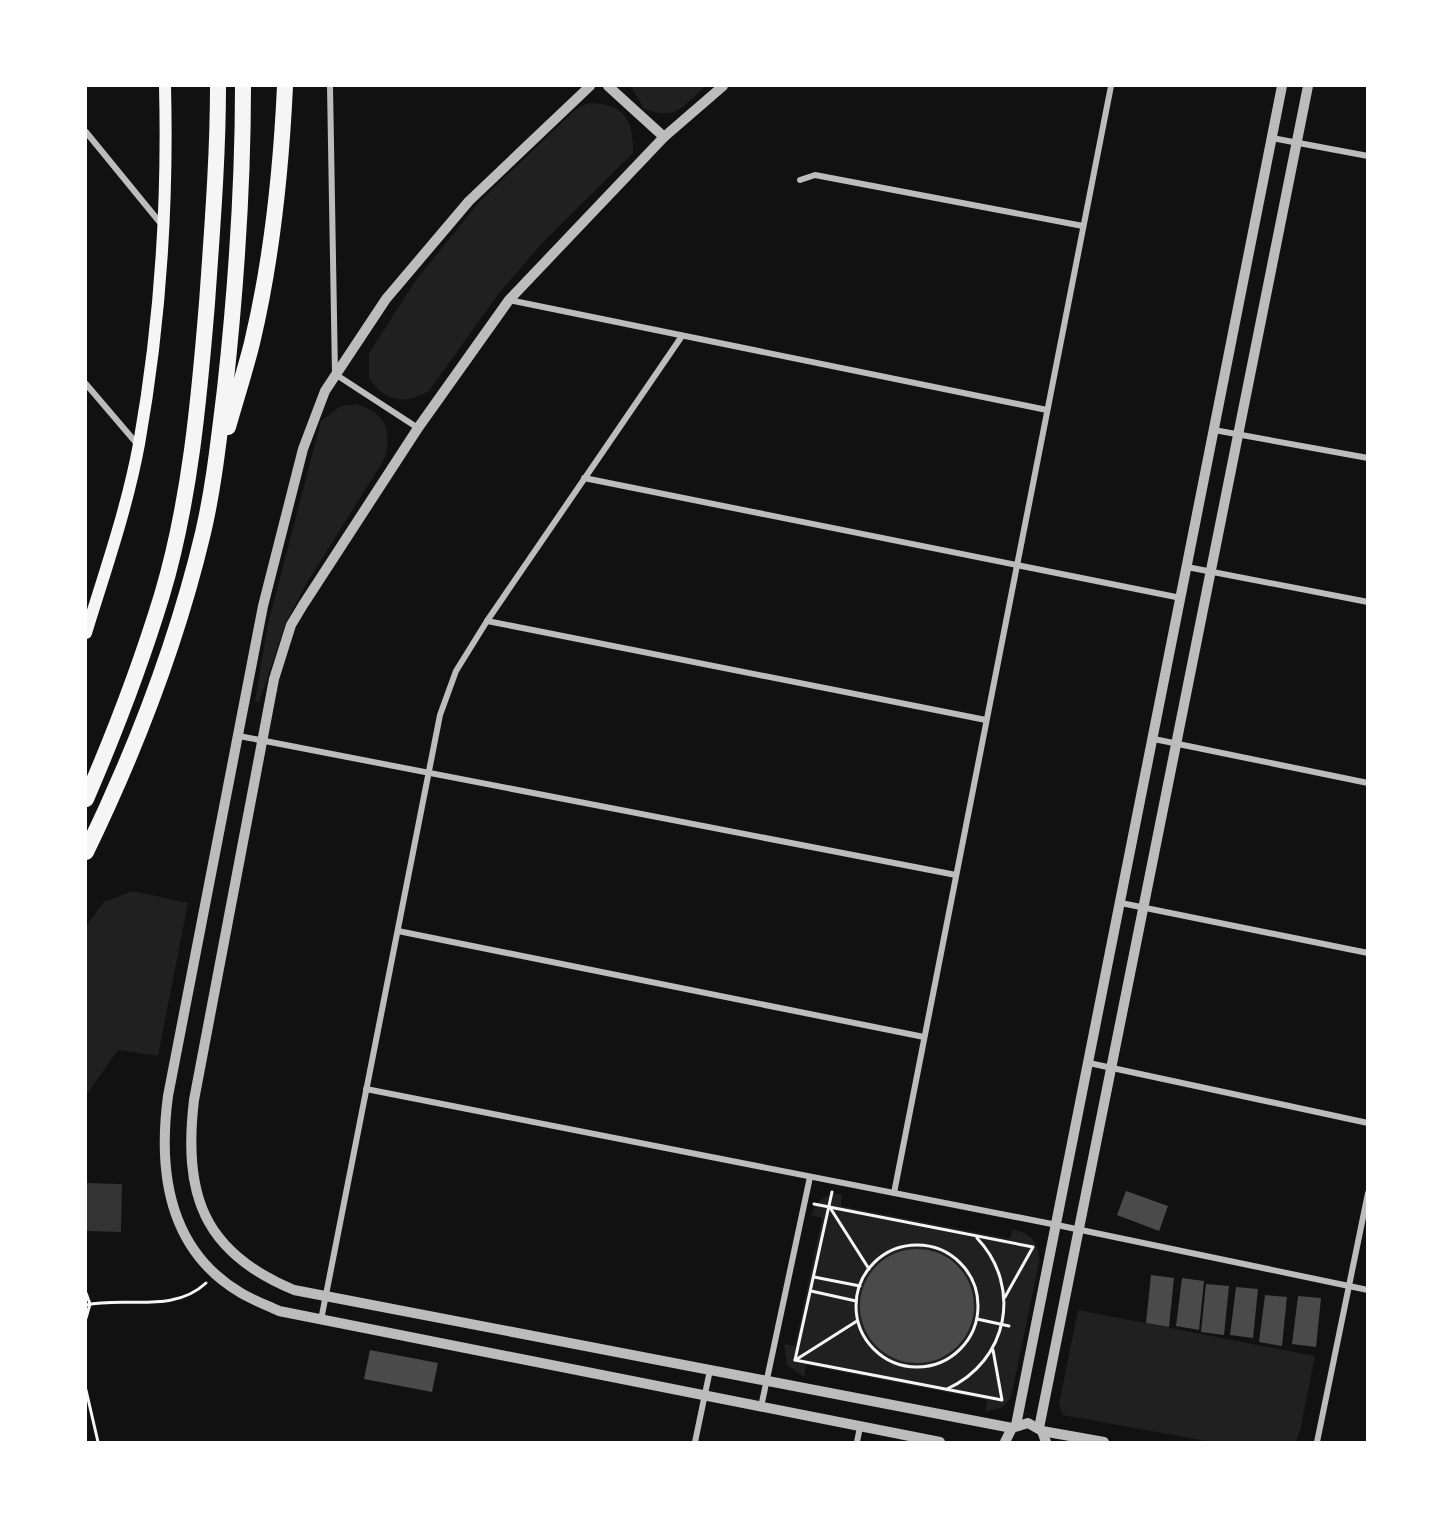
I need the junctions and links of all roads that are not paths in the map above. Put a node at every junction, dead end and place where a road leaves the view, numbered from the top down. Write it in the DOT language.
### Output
graph roads {
  1 [pos="165,86"];
  2 [pos="218,86"];
  3 [pos="243,86"];
  4 [pos="285,86"];
  5 [pos="336,86"];
  6 [pos="590,86"];
  7 [pos="608,86"];
  8 [pos="723,86"];
  9 [pos="1111,86"];
  10 [pos="1282,86"];
  11 [pos="1308,86"];
  12 [pos="330,88"];
  13 [pos="86,132"];
  14 [pos="664,137"];
  15 [pos="1272,138"];
  16 [pos="1296,143"];
  17 [pos="1368,156"];
  18 [pos="800,180"];
  19 [pos="1083,226"];
  20 [pos="164,228"];
  21 [pos="509,300"];
  22 [pos="682,336"];
  23 [pos="335,374"];
  24 [pos="86,384"];
  25 [pos="1047,410"];
  26 [pos="418,428"];
  27 [pos="1214,430"];
  28 [pos="1238,435"];
  29 [pos="139,445"];
  30 [pos="1368,458"];
  31 [pos="215,474"];
  32 [pos="584,478"];
  33 [pos="1017,565"];
  34 [pos="1187,567"];
  35 [pos="1211,572"];
  36 [pos="1181,598"];
  37 [pos="1368,602"];
  38 [pos="487,621"];
  39 [pos="86,633"];
  40 [pos="986,720"];
  41 [pos="239,735"];
  42 [pos="1154,739"];
  43 [pos="263,740"];
  44 [pos="1177,744"];
  45 [pos="429,773"];
  46 [pos="1368,783"];
  47 [pos="86,799"];
  48 [pos="86,852"];
  49 [pos="956,875"];
  50 [pos="1120,903"];
  51 [pos="1144,907"];
  52 [pos="398,931"];
  53 [pos="1368,953"];
  54 [pos="924,1037"];
  55 [pos="1089,1063"];
  56 [pos="1111,1068"];
  57 [pos="366,1089"];
  58 [pos="1368,1123"];
  59 [pos="810,1177"];
  60 [pos="1368,1192"];
  61 [pos="894,1193"];
  62 [pos="1057,1225"];
  63 [pos="1079,1230"];
  64 [pos="1349,1286"];
  65 [pos="1368,1290"];
  66 [pos="325,1296"];
  67 [pos="321,1320"];
  68 [pos="710,1369"];
  69 [pos="767,1380"];
  70 [pos="704,1396"];
  71 [pos="761,1407"];
  72 [pos="1014,1426"];
  73 [pos="860,1427"];
  74 [pos="1040,1429"];
  75 [pos="695,1443"];
  76 [pos="857,1443"];
  77 [pos="940,1443"];
  78 [pos="1005,1443"];
  79 [pos="1046,1443"];
  80 [pos="1104,1443"];
  81 [pos="1317,1443"];
  1 -- 20 [label="main road"];
  2 -- 47 [label="highway"];
  3 -- 31 [label="highway"];
  4 -- 31 [label="highway"];
  5 -- 12 [label="street"];
  6 -- 23 [label="street"];
  7 -- 14 [label="street"];
  8 -- 14 [label="street"];
  9 -- 19 [label="street"];
  10 -- 15 [label="street"];
  11 -- 16 [label="street"];
  12 -- 23 [label="street"];
  13 -- 20 [label="street"];
  14 -- 21 [label="street"];
  15 -- 16 [label="street"];
  15 -- 27 [label="street"];
  16 -- 17 [label="street"];
  16 -- 28 [label="street"];
  18 -- 19 [label="street"];
  19 -- 25 [label="street"];
  20 -- 29 [label="main road"];
  21 -- 22 [label="street"];
  21 -- 26 [label="street"];
  22 -- 25 [label="street"];
  22 -- 32 [label="street"];
  23 -- 26 [label="street"];
  23 -- 41 [label="street"];
  24 -- 29 [label="street"];
  25 -- 33 [label="street"];
  26 -- 43 [label="street"];
  27 -- 28 [label="street"];
  27 -- 34 [label="street"];
  28 -- 30 [label="street"];
  28 -- 35 [label="street"];
  29 -- 39 [label="main road"];
  31 -- 48 [label="highway"];
  32 -- 33 [label="street"];
  32 -- 38 [label="street"];
  33 -- 36 [label="street"];
  33 -- 40 [label="street"];
  34 -- 35 [label="street"];
  34 -- 36 [label="street"];
  35 -- 37 [label="street"];
  35 -- 44 [label="street"];
  36 -- 42 [label="street"];
  38 -- 40 [label="street"];
  38 -- 45 [label="street"];
  40 -- 49 [label="street"];
  41 -- 43 [label="street"];
  41 -- 67 [label="street"];
  42 -- 44 [label="street"];
  42 -- 50 [label="street"];
  43 -- 45 [label="street"];
  43 -- 66 [label="street"];
  44 -- 46 [label="street"];
  44 -- 51 [label="street"];
  45 -- 49 [label="street"];
  45 -- 52 [label="street"];
  49 -- 54 [label="street"];
  50 -- 51 [label="street"];
  50 -- 55 [label="street"];
  51 -- 53 [label="street"];
  51 -- 56 [label="street"];
  52 -- 54 [label="street"];
  52 -- 57 [label="street"];
  54 -- 61 [label="street"];
  55 -- 56 [label="street"];
  55 -- 62 [label="street"];
  56 -- 58 [label="street"];
  56 -- 63 [label="street"];
  57 -- 59 [label="street"];
  57 -- 66 [label="street"];
  59 -- 61 [label="street"];
  59 -- 69 [label="street"];
  60 -- 64 [label="street"];
  61 -- 62 [label="street"];
  62 -- 63 [label="street"];
  62 -- 72 [label="street"];
  63 -- 64 [label="street"];
  63 -- 74 [label="street"];
  64 -- 65 [label="street"];
  64 -- 81 [label="street"];
  66 -- 67 [label="street"];
  66 -- 68 [label="street"];
  67 -- 70 [label="street"];
  68 -- 69 [label="street"];
  68 -- 70 [label="street"];
  69 -- 71 [label="street"];
  69 -- 72 [label="street"];
  70 -- 71 [label="street"];
  70 -- 75 [label="street"];
  71 -- 73 [label="street"];
  72 -- 74 [label="street"];
  72 -- 78 [label="street"];
  73 -- 76 [label="street"];
  73 -- 77 [label="street"];
  74 -- 79 [label="street"];
  74 -- 80 [label="street"];
}
